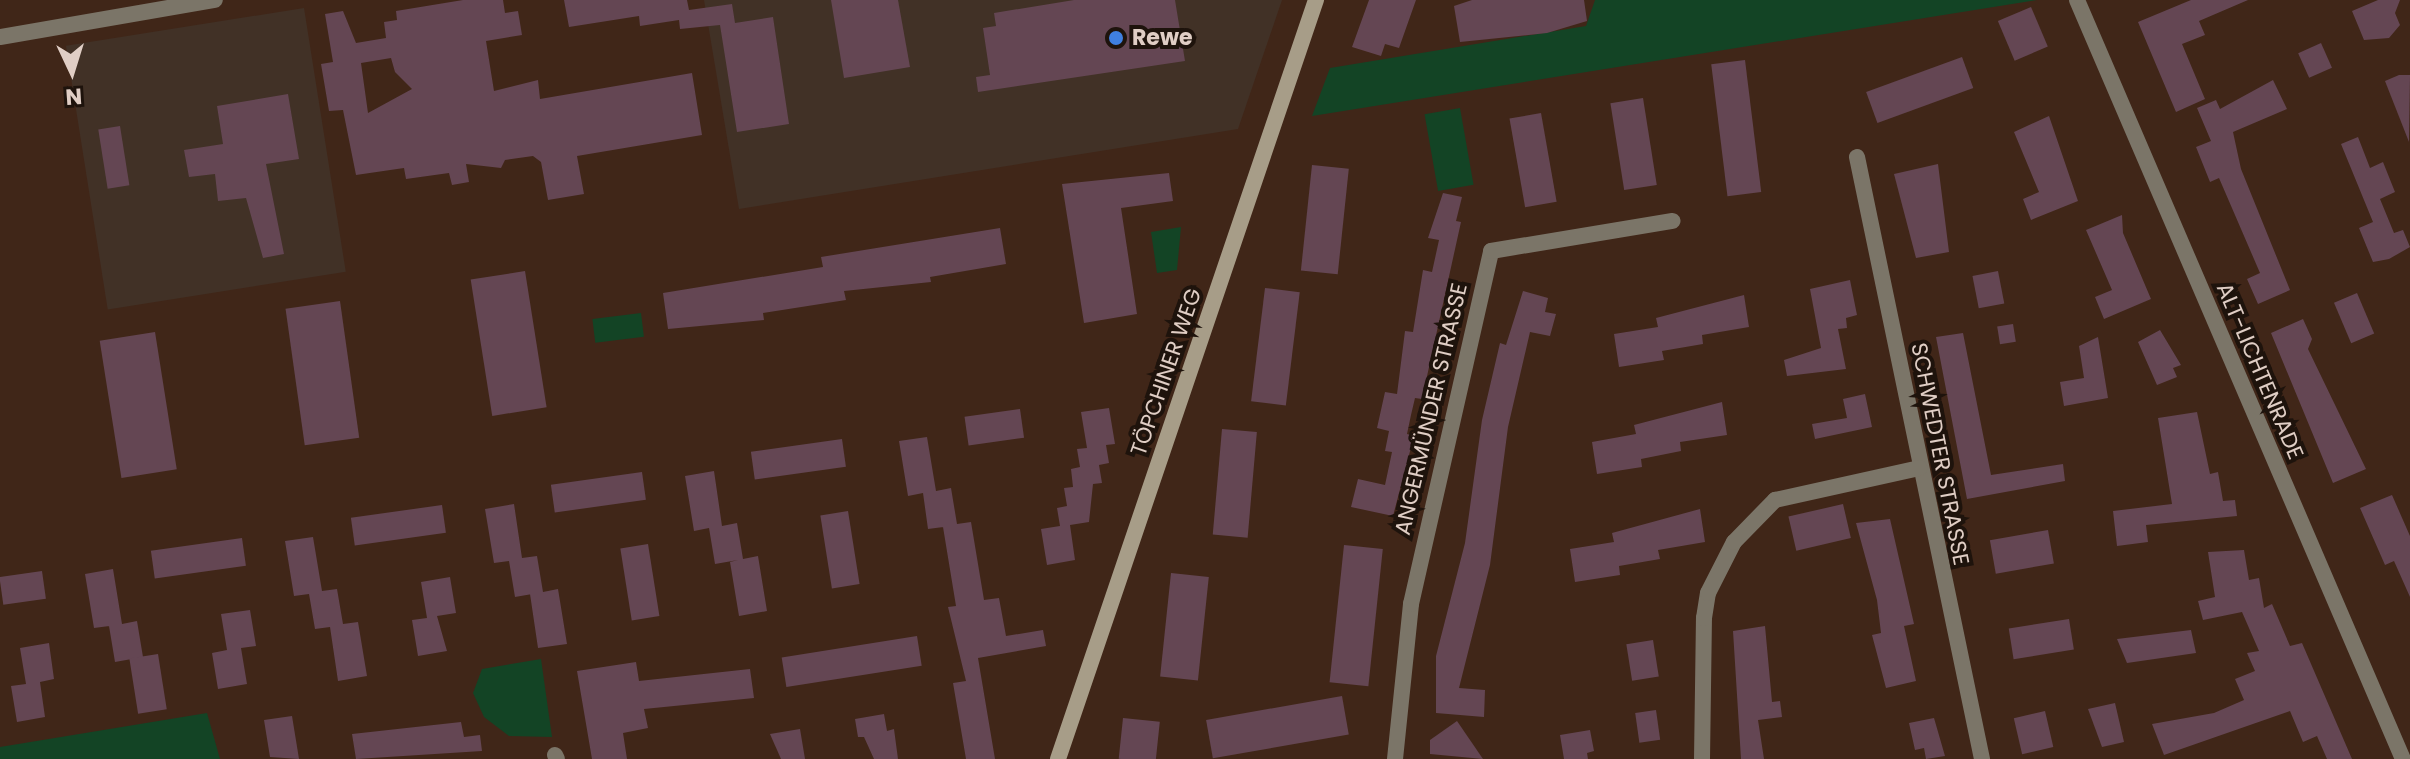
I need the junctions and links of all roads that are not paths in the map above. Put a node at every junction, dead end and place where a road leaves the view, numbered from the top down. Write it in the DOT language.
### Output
graph roads {
  1 [pos="215,0"];
  2 [pos="1316,0"];
  3 [pos="2077,0"];
  4 [pos="0,37"];
  5 [pos="1857,157"];
  6 [pos="1673,221"];
  7 [pos="1919,468"];
  8 [pos="1058,759"];
  9 [pos="1395,759"];
  10 [pos="1702,759"];
  11 [pos="1982,759"];
  12 [pos="2403,759"];
  1 -- 4 [label="street"];
  2 -- 8 [label="street, TÖPCHINER WEG"];
  3 -- 12 [label="street, ALT-LICHTENRADE"];
  5 -- 7 [label="street, SCHWEDTER STRASSE"];
  6 -- 9 [label="street, ANGERMÜNDER STRASSE"];
  7 -- 10 [label="street"];
  7 -- 11 [label="street, SCHWEDTER STRASSE"];
}
